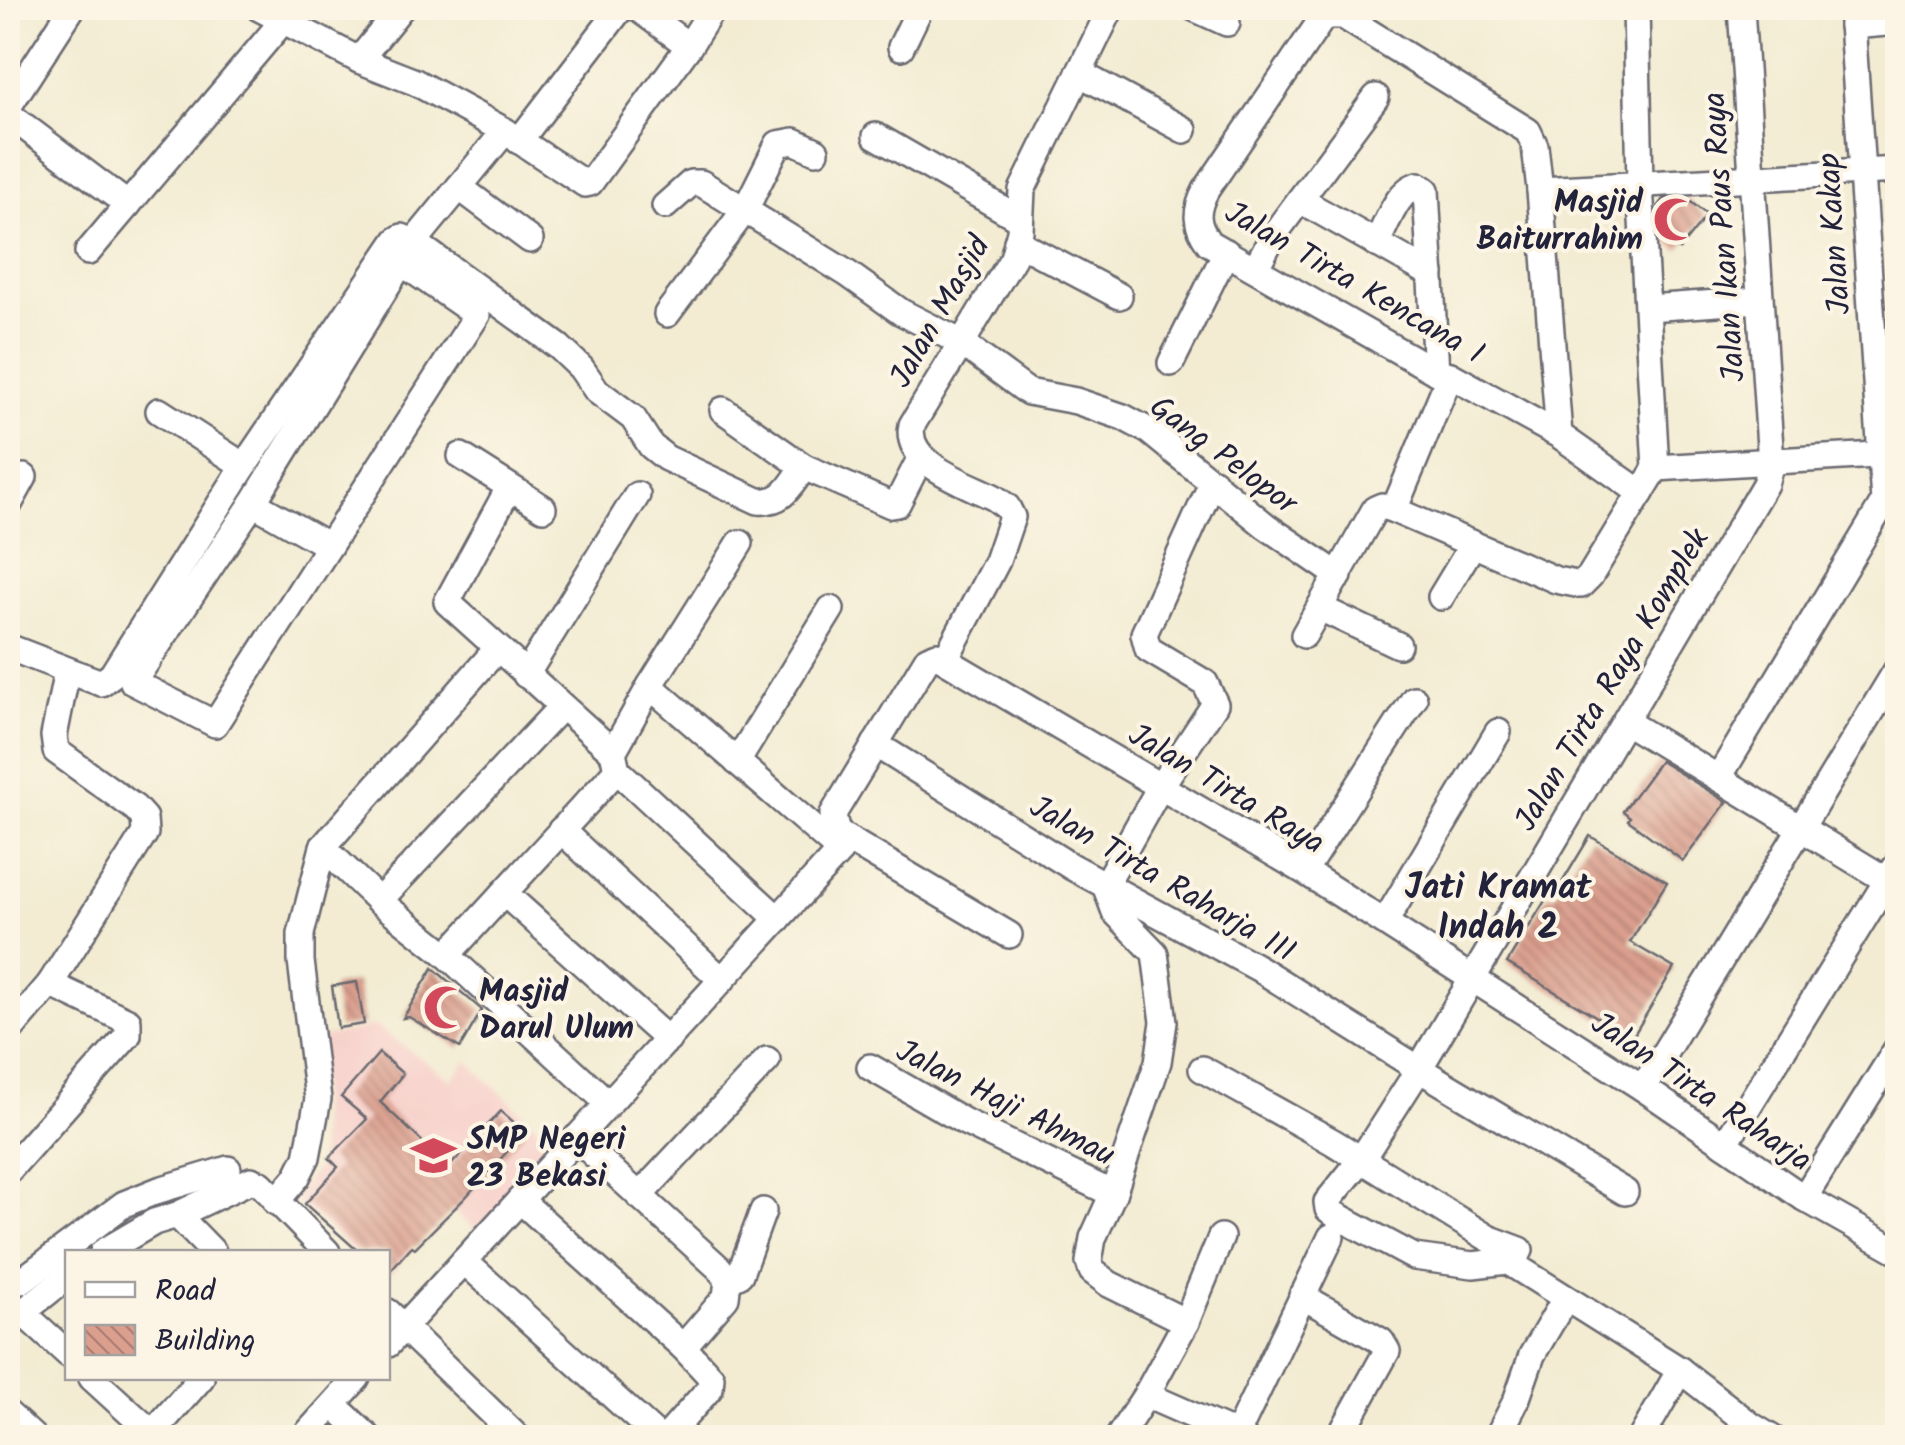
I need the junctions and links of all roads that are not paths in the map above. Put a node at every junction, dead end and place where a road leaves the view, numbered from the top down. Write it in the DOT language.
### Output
graph roads {
  1 [pos="72,8"];
  2 [pos="259,8"];
  3 [pos="401,8"];
  4 [pos="621,8"];
  5 [pos="638,8"];
  6 [pos="713,8"];
  7 [pos="920,8"];
  8 [pos="1111,8"];
  9 [pos="1194,8"];
  10 [pos="1636,8"];
  11 [pos="1741,8"];
  12 [pos="1851,17"];
  13 [pos="282,22"];
  14 [pos="1898,22"];
  15 [pos="1226,23"];
  16 [pos="689,46"];
  17 [pos="900,47"];
  18 [pos="359,60"];
  19 [pos="1079,73"];
  20 [pos="1376,96"];
  21 [pos="8,110"];
  22 [pos="1184,130"];
  23 [pos="512,136"];
  24 [pos="876,136"];
  25 [pos="816,152"];
  26 [pos="1898,170"];
  27 [pos="1862,172"];
  28 [pos="1750,178"];
  29 [pos="1640,184"];
  30 [pos="459,187"];
  31 [pos="1540,190"];
  32 [pos="1300,200"];
  33 [pos="128,204"];
  34 [pos="664,206"];
  35 [pos="744,210"];
  36 [pos="1019,230"];
  37 [pos="530,240"];
  38 [pos="1376,244"];
  39 [pos="88,252"];
  40 [pos="1226,252"];
  41 [pos="408,253"];
  42 [pos="1256,267"];
  43 [pos="1431,274"];
  44 [pos="1120,296"];
  45 [pos="1759,300"];
  46 [pos="1648,308"];
  47 [pos="667,314"];
  48 [pos="960,342"];
  49 [pos="1170,363"];
  50 [pos="1443,374"];
  51 [pos="724,410"];
  52 [pos="158,411"];
  53 [pos="1559,435"];
  54 [pos="1889,455"];
  55 [pos="461,456"];
  56 [pos="920,456"];
  57 [pos="1771,463"];
  58 [pos="244,466"];
  59 [pos="804,467"];
  60 [pos="1656,468"];
  61 [pos="24,477"];
  62 [pos="1212,481"];
  63 [pos="509,488"];
  64 [pos="1641,493"];
  65 [pos="637,495"];
  66 [pos="253,503"];
  67 [pos="8,506"];
  68 [pos="1890,506"];
  69 [pos="543,508"];
  70 [pos="1394,510"];
  71 [pos="740,543"];
  72 [pos="1472,544"];
  73 [pos="329,546"];
  74 [pos="1339,576"];
  75 [pos="1440,597"];
  76 [pos="1320,608"];
  77 [pos="830,609"];
  78 [pos="1304,635"];
  79 [pos="1398,645"];
  80 [pos="8,646"];
  81 [pos="497,649"];
  82 [pos="946,658"];
  83 [pos="1898,668"];
  84 [pos="67,671"];
  85 [pos="526,675"];
  86 [pos="650,686"];
  87 [pos="1414,700"];
  88 [pos="560,707"];
  89 [pos="1626,722"];
  90 [pos="1498,732"];
  91 [pos="875,744"];
  92 [pos="615,761"];
  93 [pos="736,762"];
  94 [pos="1719,777"];
  95 [pos="1160,786"];
  96 [pos="1800,828"];
  97 [pos="561,830"];
  98 [pos="837,841"];
  99 [pos="323,847"];
  100 [pos="1304,871"];
  101 [pos="1894,877"];
  102 [pos="1105,885"];
  103 [pos="504,894"];
  104 [pos="380,901"];
  105 [pos="778,919"];
  106 [pos="1385,922"];
  107 [pos="1009,935"];
  108 [pos="447,955"];
  109 [pos="722,980"];
  110 [pos="1473,980"];
  111 [pos="50,984"];
  112 [pos="8,1033"];
  113 [pos="668,1040"];
  114 [pos="1898,1048"];
  115 [pos="767,1060"];
  116 [pos="870,1067"];
  117 [pos="1202,1069"];
  118 [pos="1419,1069"];
  119 [pos="1642,1088"];
  120 [pos="608,1103"];
  121 [pos="576,1138"];
  122 [pos="1725,1144"];
  123 [pos="1360,1160"];
  124 [pos="228,1168"];
  125 [pos="8,1171"];
  126 [pos="1625,1192"];
  127 [pos="1113,1194"];
  128 [pos="639,1196"];
  129 [pos="1804,1198"];
  130 [pos="520,1200"];
  131 [pos="276,1202"];
  132 [pos="762,1211"];
  133 [pos="165,1218"];
  134 [pos="99,1220"];
  135 [pos="1221,1237"];
  136 [pos="1331,1237"];
  137 [pos="68,1250"];
  138 [pos="108,1250"];
  139 [pos="210,1250"];
  140 [pos="325,1250"];
  141 [pos="1898,1252"];
  142 [pos="65,1253"];
  143 [pos="1514,1256"];
  144 [pos="464,1261"];
  145 [pos="65,1277"];
  146 [pos="728,1280"];
  147 [pos="1302,1296"];
  148 [pos="19,1297"];
  149 [pos="1565,1299"];
  150 [pos="1186,1322"];
  151 [pos="393,1328"];
  152 [pos="684,1347"];
  153 [pos="65,1351"];
  154 [pos="1680,1370"];
  155 [pos="94,1380"];
  156 [pos="198,1380"];
  157 [pos="344,1387"];
  158 [pos="1146,1395"];
  159 [pos="8,1414"];
  160 [pos="1756,1434"];
  161 [pos="150,1435"];
  162 [pos="1240,1436"];
  163 [pos="34,1438"];
  164 [pos="303,1438"];
  165 [pos="370,1438"];
  166 [pos="518,1438"];
  167 [pos="658,1438"];
  168 [pos="666,1438"];
  169 [pos="1118,1438"];
  170 [pos="1340,1438"];
  171 [pos="1497,1438"];
  172 [pos="1640,1438"];
  1 -- 21 [label="street"];
  2 -- 13 [label="street"];
  3 -- 18 [label="street"];
  4 -- 23 [label="street"];
  5 -- 16 [label="street"];
  6 -- 16 [label="street"];
  7 -- 17 [label="street"];
  8 -- 19 [label="street, Jalan Masjid"];
  9 -- 15 [label="street"];
  10 -- 29 [label="street"];
  11 -- 28 [label="street, Jalan Ikan Paus Raya"];
  12 -- 14 [label="street"];
  12 -- 27 [label="street, Jalan Kakap"];
  13 -- 18 [label="street"];
  13 -- 33 [label="street"];
  16 -- 23 [label="street"];
  18 -- 23 [label="street"];
  19 -- 22 [label="street"];
  19 -- 36 [label="street, Jalan Masjid"];
  20 -- 32 [label="street"];
  21 -- 33 [label="street"];
  23 -- 30 [label="street"];
  24 -- 36 [label="street"];
  25 -- 35 [label="street"];
  26 -- 27 [label="street"];
  27 -- 28 [label="street"];
  27 -- 54 [label="street, Jalan Kakap"];
  28 -- 29 [label="street"];
  28 -- 45 [label="street, Jalan Ikan Paus Raya"];
  29 -- 31 [label="street"];
  29 -- 46 [label="street"];
  30 -- 37 [label="street"];
  30 -- 41 [label="street"];
  31 -- 40 [label="street, Jalan Tirta Kencana I"];
  31 -- 53 [label="street"];
  32 -- 38 [label="street"];
  32 -- 42 [label="street"];
  33 -- 39 [label="street"];
  34 -- 35 [label="street, Gang Pelopor"];
  35 -- 47 [label="street"];
  35 -- 48 [label="street, Gang Pelopor"];
  36 -- 44 [label="street"];
  36 -- 48 [label="street, Jalan Masjid"];
  38 -- 43 [label="street"];
  38 -- 43 [label="street"];
  40 -- 42 [label="street, Jalan Tirta Kencana I"];
  40 -- 49 [label="street"];
  41 -- 58 [label="street"];
  41 -- 59 [label="street"];
  41 -- 66 [label="street"];
  41 -- 73 [label="street"];
  42 -- 50 [label="street, Jalan Tirta Kencana I"];
  43 -- 50 [label="street"];
  45 -- 46 [label="street"];
  45 -- 57 [label="street, Jalan Ikan Paus Raya"];
  46 -- 60 [label="street"];
  48 -- 56 [label="street, Jalan Masjid"];
  48 -- 62 [label="street, Gang Pelopor"];
  50 -- 53 [label="street, Jalan Tirta Kencana I"];
  50 -- 70 [label="street"];
  51 -- 59 [label="street"];
  52 -- 58 [label="street"];
  53 -- 64 [label="street, Jalan Tirta Kencana I"];
  54 -- 57 [label="street"];
  54 -- 68 [label="street, Jalan Kakap"];
  55 -- 63 [label="street"];
  56 -- 59 [label="street"];
  56 -- 82 [label="street"];
  57 -- 60 [label="street"];
  57 -- 89 [label="street, Jalan Tirta Raya Komplek"];
  58 -- 84 [label="street"];
  60 -- 64 [label="street"];
  61 -- 67 [label="street"];
  62 -- 74 [label="street, Gang Pelopor"];
  62 -- 95 [label="street"];
  63 -- 69 [label="street"];
  63 -- 81 [label="street"];
  64 -- 72 [label="street"];
  65 -- 85 [label="street"];
  66 -- 73 [label="street"];
  66 -- 73 [label="street"];
  68 -- 94 [label="street"];
  70 -- 72 [label="street"];
  70 -- 74 [label="street"];
  71 -- 86 [label="street"];
  72 -- 75 [label="street"];
  74 -- 76 [label="street"];
  76 -- 78 [label="street"];
  76 -- 79 [label="street"];
  77 -- 93 [label="street"];
  80 -- 84 [label="street"];
  81 -- 85 [label="street"];
  81 -- 99 [label="street"];
  82 -- 91 [label="street"];
  82 -- 95 [label="street, Jalan Tirta Raya"];
  83 -- 96 [label="street"];
  84 -- 111 [label="street"];
  85 -- 88 [label="street"];
  86 -- 92 [label="street"];
  86 -- 93 [label="street"];
  87 -- 100 [label="street"];
  88 -- 92 [label="street"];
  88 -- 104 [label="street"];
  89 -- 94 [label="street"];
  89 -- 110 [label="street, Jalan Tirta Raya Komplek"];
  90 -- 106 [label="street"];
  91 -- 98 [label="street"];
  91 -- 102 [label="street, Jalan Tirta Raharja III"];
  92 -- 97 [label="street"];
  92 -- 105 [label="street"];
  93 -- 98 [label="street"];
  94 -- 96 [label="street"];
  95 -- 100 [label="street, Jalan Tirta Raya"];
  95 -- 102 [label="street"];
  96 -- 101 [label="street"];
  96 -- 119 [label="street"];
  97 -- 103 [label="street"];
  97 -- 109 [label="street"];
  98 -- 105 [label="street"];
  98 -- 107 [label="street"];
  99 -- 104 [label="street"];
  99 -- 131 [label="street"];
  100 -- 106 [label="street, Jalan Tirta Raya"];
  101 -- 122 [label="street"];
  102 -- 118 [label="street, Jalan Tirta Raharja III"];
  102 -- 127 [label="street"];
  103 -- 108 [label="street"];
  103 -- 113 [label="street"];
  104 -- 108 [label="street"];
  105 -- 109 [label="street"];
  106 -- 110 [label="street, Jalan Tirta Raya"];
  108 -- 120 [label="street"];
  109 -- 113 [label="street"];
  110 -- 118 [label="street, Jalan Tirta Raya Komplek"];
  110 -- 119 [label="street, Jalan Tirta Raharja"];
  111 -- 112 [label="street"];
  111 -- 125 [label="street"];
  113 -- 120 [label="street"];
  114 -- 129 [label="street"];
  115 -- 128 [label="street"];
  116 -- 127 [label="street, Jalan Haji Ahmau"];
  117 -- 123 [label="street"];
  118 -- 123 [label="street, Jalan Tirta Raya Komplek"];
  118 -- 126 [label="street, Jalan Tirta Raharja III"];
  119 -- 122 [label="street, Jalan Tirta Raharja"];
  120 -- 121 [label="street"];
  121 -- 128 [label="street"];
  121 -- 130 [label="street"];
  122 -- 129 [label="street, Jalan Tirta Raharja"];
  123 -- 143 [label="street"];
  123 -- 143 [label="street, Jalan Tirta Raya Komplek"];
  124 -- 134 [label="street"];
  127 -- 150 [label="street"];
  128 -- 146 [label="street"];
  129 -- 141 [label="street, Jalan Tirta Raharja"];
  130 -- 144 [label="street"];
  130 -- 152 [label="street"];
  131 -- 133 [label="street"];
  131 -- 140 [label="street"];
  132 -- 146 [label="street"];
  133 -- 134 [label="street"];
  133 -- 138 [label="street"];
  133 -- 139 [label="street"];
  134 -- 137 [label="street"];
  135 -- 150 [label="street"];
  136 -- 147 [label="street"];
  142 -- 148 [label="street"];
  143 -- 149 [label="street"];
  144 -- 151 [label="street"];
  144 -- 167 [label="street"];
  145 -- 148 [label="street"];
  146 -- 152 [label="street"];
  147 -- 162 [label="street"];
  147 -- 170 [label="street"];
  148 -- 153 [label="street"];
  149 -- 154 [label="street"];
  149 -- 171 [label="street"];
  150 -- 158 [label="street"];
  151 -- 166 [label="street"];
  152 -- 168 [label="street"];
  154 -- 160 [label="street"];
  154 -- 172 [label="street"];
  155 -- 161 [label="street"];
  156 -- 161 [label="street"];
  157 -- 164 [label="street"];
  157 -- 165 [label="street"];
  158 -- 162 [label="street"];
  158 -- 169 [label="street"];
  159 -- 163 [label="street"];
}
